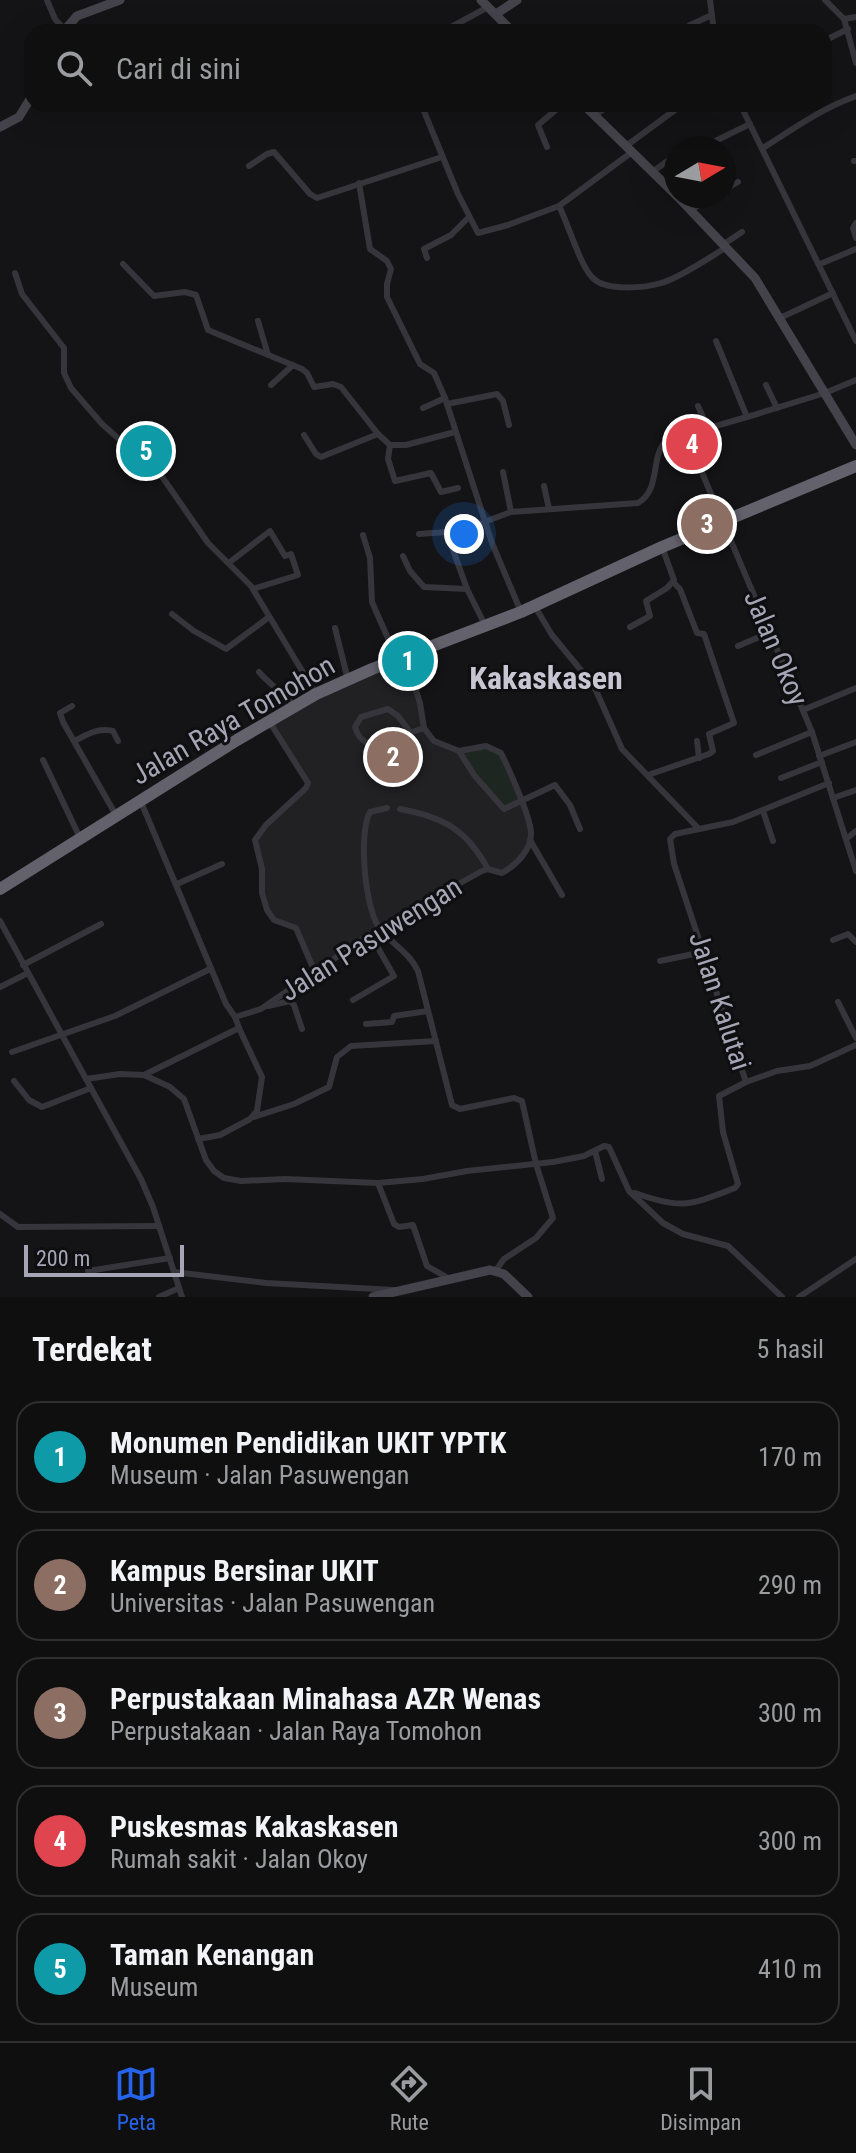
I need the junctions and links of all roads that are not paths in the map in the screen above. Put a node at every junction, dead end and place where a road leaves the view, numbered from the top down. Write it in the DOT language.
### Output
graph roads {
  1 [pos="47,0"];
  2 [pos="120,0"];
  3 [pos="517,0"];
  4 [pos="710,0"];
  5 [pos="825,0"];
  6 [pos="488,7"];
  7 [pos="712,15"];
  8 [pos="856,17"];
  9 [pos="844,19"];
  10 [pos="58,24"];
  11 [pos="70,24"];
  12 [pos="457,24"];
  13 [pos="505,24"];
  14 [pos="692,24"];
  15 [pos="713,24"];
  16 [pos="848,29"];
  17 [pos="832,37"];
  18 [pos="856,63"];
  19 [pos="856,96"];
  20 [pos="832,107"];
  21 [pos="24,109"];
  22 [pos="424,112"];
  23 [pos="553,112"];
  24 [pos="590,112"];
  25 [pos="600,112"];
  26 [pos="673,112"];
  27 [pos="744,112"];
  28 [pos="820,112"];
  29 [pos="594,116"];
  30 [pos="750,124"];
  31 [pos="0,127"];
  32 [pos="726,136"];
  33 [pos="547,147"];
  34 [pos="763,148"];
  35 [pos="629,149"];
  36 [pos="442,157"];
  37 [pos="664,164"];
  38 [pos="249,166"];
  39 [pos="652,172"];
  40 [pos="359,183"];
  41 [pos="664,184"];
  42 [pos="559,206"];
  43 [pos="694,208"];
  44 [pos="691,210"];
  45 [pos="469,217"];
  46 [pos="856,223"];
  47 [pos="742,232"];
  48 [pos="856,238"];
  49 [pos="725,246"];
  50 [pos="856,249"];
  51 [pos="427,258"];
  52 [pos="123,264"];
  53 [pos="820,264"];
  54 [pos="15,273"];
  55 [pos="833,293"];
  56 [pos="780,318"];
  57 [pos="258,321"];
  58 [pos="854,332"];
  59 [pos="716,341"];
  60 [pos="856,341"];
  61 [pos="268,355"];
  62 [pos="293,365"];
  63 [pos="856,380"];
  64 [pos="271,385"];
  65 [pos="766,385"];
  66 [pos="825,393"];
  67 [pos="446,401"];
  68 [pos="698,406"];
  69 [pos="423,408"];
  70 [pos="777,408"];
  71 [pos="747,417"];
  72 [pos="509,425"];
  73 [pos="708,428"];
  74 [pos="698,431"];
  75 [pos="455,432"];
  76 [pos="378,434"];
  77 [pos="304,435"];
  78 [pos="390,445"];
  79 [pos="856,445"];
  80 [pos="856,466"];
  81 [pos="503,472"];
  82 [pos="544,486"];
  83 [pos="458,488"];
  84 [pos="549,509"];
  85 [pos="511,512"];
  86 [pos="485,521"];
  87 [pos="723,523"];
  88 [pos="447,533"];
  89 [pos="419,534"];
  90 [pos="363,535"];
  91 [pos="662,547"];
  92 [pos="403,556"];
  93 [pos="230,562"];
  94 [pos="673,582"];
  95 [pos="253,589"];
  96 [pos="467,589"];
  97 [pos="534,605"];
  98 [pos="521,612"];
  99 [pos="172,614"];
  100 [pos="269,617"];
  101 [pos="485,625"];
  102 [pos="630,627"];
  103 [pos="335,628"];
  104 [pos="769,633"];
  105 [pos="738,646"];
  106 [pos="401,658"];
  107 [pos="259,672"];
  108 [pos="348,680"];
  109 [pos="856,688"];
  110 [pos="316,694"];
  111 [pos="72,706"];
  112 [pos="294,706"];
  113 [pos="803,710"];
  114 [pos="269,721"];
  115 [pos="424,728"];
  116 [pos="812,732"];
  117 [pos="411,733"];
  118 [pos="74,741"];
  119 [pos="118,741"];
  120 [pos="697,741"];
  121 [pos="856,742"];
  122 [pos="459,751"];
  123 [pos="756,755"];
  124 [pos="699,758"];
  125 [pos="820,759"];
  126 [pos="43,760"];
  127 [pos="648,775"];
  128 [pos="781,778"];
  129 [pos="829,783"];
  130 [pos="856,790"];
  131 [pos="833,798"];
  132 [pos="141,801"];
  133 [pos="521,801"];
  134 [pos="387,808"];
  135 [pos="400,809"];
  136 [pos="763,811"];
  137 [pos="117,817"];
  138 [pos="698,828"];
  139 [pos="580,829"];
  140 [pos="856,831"];
  141 [pos="846,839"];
  142 [pos="81,840"];
  143 [pos="530,840"];
  144 [pos="773,841"];
  145 [pos="222,864"];
  146 [pos="488,869"];
  147 [pos="856,871"];
  148 [pos="177,884"];
  149 [pos="0,889"];
  150 [pos="562,895"];
  151 [pos="0,921"];
  152 [pos="101,924"];
  153 [pos="379,928"];
  154 [pos="370,934"];
  155 [pos="833,940"];
  156 [pos="856,942"];
  157 [pos="703,952"];
  158 [pos="660,961"];
  159 [pos="23,965"];
  160 [pos="210,969"];
  161 [pos="314,970"];
  162 [pos="28,973"];
  163 [pos="0,987"];
  164 [pos="353,1000"];
  165 [pos="838,1002"];
  166 [pos="261,1009"];
  167 [pos="428,1011"];
  168 [pos="235,1017"];
  169 [pos="366,1024"];
  170 [pos="239,1028"];
  171 [pos="302,1029"];
  172 [pos="63,1033"];
  173 [pos="856,1038"];
  174 [pos="436,1041"];
  175 [pos="856,1045"];
  176 [pos="12,1052"];
  177 [pos="144,1075"];
  178 [pos="86,1079"];
  179 [pos="14,1081"];
  180 [pos="746,1082"];
  181 [pos="91,1088"];
  182 [pos="254,1117"];
  183 [pos="198,1139"];
  184 [pos="595,1151"];
  185 [pos="536,1164"];
  186 [pos="602,1179"];
  187 [pos="378,1183"];
  188 [pos="629,1191"];
  189 [pos="0,1214"];
  190 [pos="159,1226"];
  191 [pos="170,1258"];
  192 [pos="856,1259"];
  193 [pos="496,1270"];
  194 [pos="88,1271"];
  195 [pos="174,1272"];
  196 [pos="450,1279"];
  197 [pos="422,1286"];
  198 [pos="179,1288"];
  199 [pos="399,1291"];
  200 [pos="159,1297"];
  201 [pos="182,1297"];
  202 [pos="373,1297"];
  203 [pos="424,1297"];
  204 [pos="528,1297"];
  205 [pos="782,1297"];
  206 [pos="799,1297"];
  1 -- 10 [label="street"];
  2 -- 11 [label="street"];
  3 -- 6 [label="street"];
  4 -- 7 [label="street"];
  5 -- 9 [label="street"];
  6 -- 12 [label="street"];
  6 -- 13 [label="street"];
  7 -- 14 [label="street"];
  7 -- 15 [label="street"];
  8 -- 9 [label="street"];
  9 -- 16 [label="street"];
  16 -- 17 [label="street"];
  16 -- 18 [label="street"];
  19 -- 20 [label="street"];
  21 -- 31 [label="street"];
  22 -- 36 [label="street"];
  23 -- 33 [label="street"];
  24 -- 29 [label="street"];
  25 -- 29 [label="street"];
  26 -- 35 [label="street"];
  27 -- 30 [label="street"];
  28 -- 34 [label="street"];
  29 -- 35 [label="street"];
  30 -- 32 [label="street"];
  30 -- 34 [label="street"];
  34 -- 53 [label="street"];
  35 -- 39 [label="street"];
  35 -- 42 [label="street"];
  36 -- 40 [label="street"];
  36 -- 45 [label="street"];
  37 -- 39 [label="street"];
  38 -- 40 [label="street"];
  39 -- 41 [label="street"];
  40 -- 67 [label="street"];
  42 -- 45 [label="street"];
  42 -- 49 [label="street"];
  43 -- 44 [label="street"];
  44 -- 49 [label="street"];
  45 -- 51 [label="street"];
  46 -- 48 [label="street"];
  47 -- 49 [label="street"];
  49 -- 56 [label="street"];
  50 -- 53 [label="street"];
  52 -- 61 [label="street"];
  53 -- 55 [label="street"];
  54 -- 93 [label="street"];
  55 -- 56 [label="street"];
  55 -- 58 [label="street"];
  56 -- 66 [label="street"];
  57 -- 61 [label="street"];
  58 -- 60 [label="street"];
  59 -- 71 [label="street"];
  61 -- 62 [label="street"];
  62 -- 64 [label="street"];
  62 -- 76 [label="street"];
  63 -- 66 [label="street"];
  65 -- 70 [label="street"];
  66 -- 70 [label="street"];
  66 -- 79 [label="street"];
  67 -- 69 [label="street"];
  67 -- 72 [label="street"];
  67 -- 75 [label="street"];
  68 -- 73 [label="street"];
  70 -- 71 [label="street"];
  71 -- 73 [label="street"];
  73 -- 74 [label="street"];
  74 -- 84 [label="street"];
  74 -- 87 [label="street, Jalan Okoy"];
  75 -- 78 [label="street"];
  75 -- 86 [label="street"];
  76 -- 77 [label="street"];
  76 -- 78 [label="street"];
  78 -- 83 [label="street"];
  80 -- 87 [label="highway, Jalan Raya Tomohon"];
  81 -- 85 [label="street"];
  82 -- 84 [label="street"];
  84 -- 85 [label="street"];
  85 -- 86 [label="street"];
  86 -- 88 [label="street"];
  86 -- 98 [label="street"];
  87 -- 91 [label="highway, Jalan Raya Tomohon"];
  87 -- 104 [label="street, Jalan Okoy"];
  88 -- 89 [label="street"];
  88 -- 96 [label="street"];
  90 -- 106 [label="street"];
  91 -- 94 [label="street"];
  91 -- 97 [label="highway, Jalan Raya Tomohon"];
  92 -- 96 [label="street"];
  93 -- 95 [label="street"];
  93 -- 95 [label="street"];
  94 -- 102 [label="street"];
  94 -- 124 [label="street"];
  95 -- 100 [label="street"];
  96 -- 101 [label="street"];
  97 -- 98 [label="highway, Jalan Raya Tomohon"];
  97 -- 127 [label="street"];
  98 -- 101 [label="highway, Jalan Raya Tomohon"];
  99 -- 100 [label="street"];
  100 -- 110 [label="street"];
  101 -- 106 [label="highway, Jalan Raya Tomohon"];
  103 -- 108 [label="street"];
  104 -- 105 [label="street"];
  104 -- 113 [label="street, Jalan Okoy"];
  106 -- 108 [label="highway, Jalan Raya Tomohon"];
  106 -- 115 [label="street"];
  107 -- 112 [label="street"];
  108 -- 110 [label="highway, Jalan Raya Tomohon"];
  109 -- 113 [label="street"];
  110 -- 112 [label="highway, Jalan Raya Tomohon"];
  111 -- 118 [label="street"];
  112 -- 114 [label="highway, Jalan Raya Tomohon"];
  113 -- 116 [label="street, Jalan Okoy"];
  114 -- 132 [label="highway, Jalan Raya Tomohon"];
  114 -- 161 [label="street"];
  115 -- 117 [label="street"];
  115 -- 122 [label="street"];
  116 -- 123 [label="street"];
  116 -- 125 [label="street, Jalan Okoy"];
  117 -- 117 [label="street"];
  118 -- 119 [label="street"];
  118 -- 137 [label="street"];
  120 -- 124 [label="street"];
  121 -- 125 [label="street"];
  122 -- 133 [label="street"];
  122 -- 133 [label="street"];
  124 -- 127 [label="street"];
  125 -- 128 [label="street"];
  125 -- 129 [label="street, Jalan Okoy"];
  126 -- 142 [label="street"];
  127 -- 138 [label="street"];
  129 -- 131 [label="street, Jalan Okoy"];
  129 -- 136 [label="street, Jalan Kalutai"];
  130 -- 131 [label="street"];
  131 -- 141 [label="street, Jalan Okoy"];
  132 -- 137 [label="highway, Jalan Raya Tomohon"];
  132 -- 148 [label="street"];
  133 -- 139 [label="street"];
  133 -- 143 [label="street"];
  134 -- 153 [label="street"];
  135 -- 146 [label="street"];
  136 -- 138 [label="street, Jalan Kalutai"];
  136 -- 144 [label="street"];
  137 -- 142 [label="highway, Jalan Raya Tomohon"];
  138 -- 157 [label="street, Jalan Kalutai"];
  140 -- 141 [label="street"];
  141 -- 147 [label="street, Jalan Okoy"];
  142 -- 149 [label="highway, Jalan Raya Tomohon"];
  143 -- 146 [label="street, Jalan Pasuwengan"];
  143 -- 150 [label="street"];
  145 -- 148 [label="street"];
  146 -- 153 [label="street, Jalan Pasuwengan"];
  148 -- 160 [label="street"];
  151 -- 159 [label="street"];
  152 -- 159 [label="street"];
  153 -- 154 [label="street, Jalan Pasuwengan"];
  153 -- 167 [label="street"];
  154 -- 161 [label="street, Jalan Pasuwengan"];
  154 -- 164 [label="street"];
  155 -- 156 [label="street"];
  157 -- 158 [label="street"];
  157 -- 180 [label="street, Jalan Kalutai"];
  159 -- 162 [label="street"];
  160 -- 168 [label="street"];
  160 -- 172 [label="street"];
  161 -- 166 [label="street, Jalan Pasuwengan"];
  162 -- 163 [label="street"];
  162 -- 172 [label="street"];
  165 -- 173 [label="street"];
  166 -- 168 [label="street, Jalan Pasuwengan"];
  166 -- 171 [label="street"];
  167 -- 169 [label="street"];
  167 -- 174 [label="street"];
  168 -- 170 [label="street"];
  170 -- 177 [label="street"];
  170 -- 182 [label="street"];
  172 -- 176 [label="street"];
  172 -- 178 [label="street"];
  174 -- 182 [label="street"];
  174 -- 185 [label="street"];
  175 -- 180 [label="street, Jalan Kalutai"];
  177 -- 178 [label="street"];
  177 -- 183 [label="street"];
  178 -- 181 [label="street"];
  179 -- 181 [label="street"];
  180 -- 188 [label="street"];
  181 -- 190 [label="street"];
  182 -- 183 [label="street"];
  183 -- 187 [label="street"];
  184 -- 185 [label="street"];
  184 -- 186 [label="street"];
  184 -- 188 [label="street"];
  185 -- 187 [label="street"];
  185 -- 193 [label="street"];
  187 -- 196 [label="street"];
  188 -- 205 [label="street"];
  189 -- 190 [label="street"];
  190 -- 191 [label="street"];
  191 -- 194 [label="street"];
  191 -- 195 [label="street"];
  192 -- 206 [label="street"];
  193 -- 196 [label="street"];
  193 -- 204 [label="street"];
  195 -- 198 [label="street"];
  195 -- 199 [label="street"];
  196 -- 197 [label="street"];
  197 -- 199 [label="street"];
  197 -- 203 [label="street"];
  198 -- 200 [label="street"];
  198 -- 201 [label="street"];
  199 -- 202 [label="street"];
}
